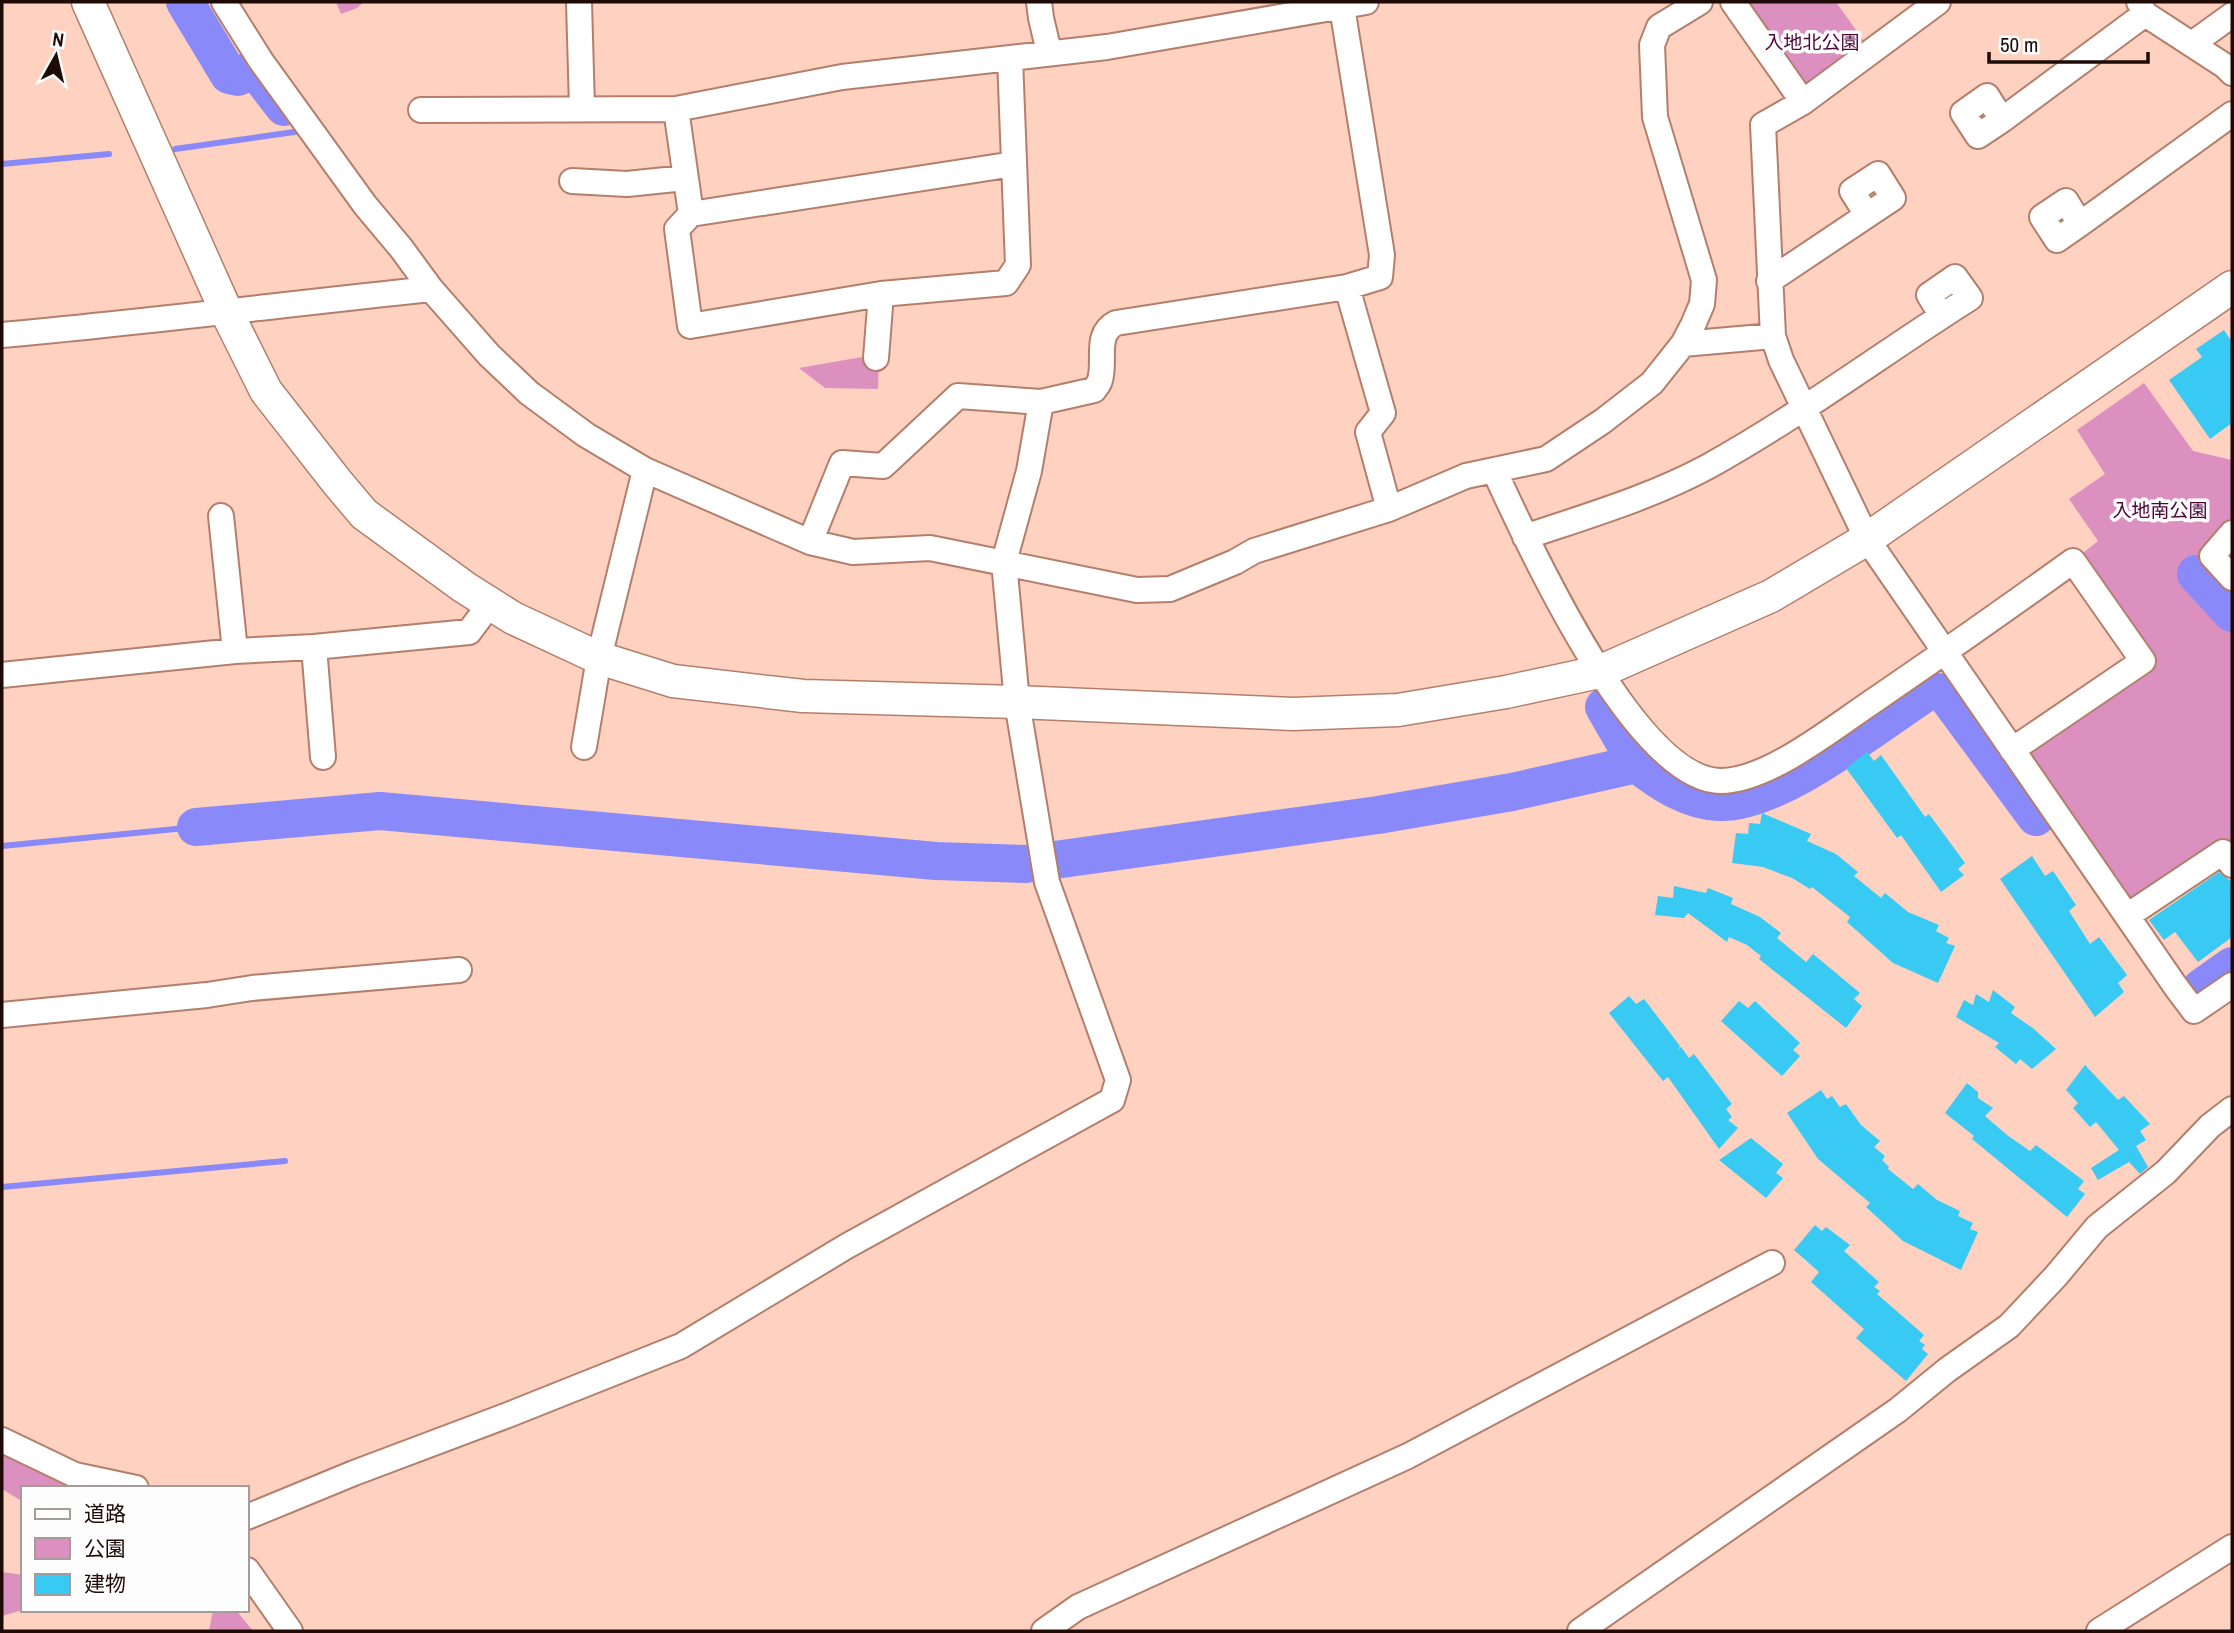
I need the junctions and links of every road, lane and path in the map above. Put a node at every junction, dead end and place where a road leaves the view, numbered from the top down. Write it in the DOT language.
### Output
graph roads {
  1 [pos="89,2"];
  2 [pos="224,2"];
  3 [pos="579,2"];
  4 [pos="1039,2"];
  5 [pos="1366,2"];
  6 [pos="1700,2"];
  7 [pos="1733,2"];
  8 [pos="1938,2"];
  9 [pos="1342,7"];
  10 [pos="2142,8"];
  11 [pos="2232,15"];
  12 [pos="2192,44"];
  13 [pos="1049,52"];
  14 [pos="1010,58"];
  15 [pos="2232,73"];
  16 [pos="1802,102"];
  17 [pos="582,108"];
  18 [pos="676,108"];
  19 [pos="421,110"];
  20 [pos="2232,114"];
  21 [pos="2002,120"];
  22 [pos="1014,164"];
  23 [pos="685,178"];
  24 [pos="572,181"];
  25 [pos="691,214"];
  26 [pos="1867,215"];
  27 [pos="2080,224"];
  28 [pos="1769,281"];
  29 [pos="1347,287"];
  30 [pos="2232,287"];
  31 [pos="431,289"];
  32 [pos="881,294"];
  33 [pos="226,311"];
  34 [pos="1942,316"];
  35 [pos="2,335"];
  36 [pos="1773,336"];
  37 [pos="1683,344"];
  38 [pos="876,358"];
  39 [pos="1041,402"];
  40 [pos="1803,407"];
  41 [pos="645,470"];
  42 [pos="1494,470"];
  43 [pos="1390,509"];
  44 [pos="220,516"];
  45 [pos="2232,533"];
  46 [pos="1525,537"];
  47 [pos="1867,539"];
  48 [pos="810,542"];
  49 [pos="1004,562"];
  50 [pos="2232,578"];
  51 [pos="490,604"];
  52 [pos="314,647"];
  53 [pos="235,651"];
  54 [pos="1945,653"];
  55 [pos="599,658"];
  56 [pos="1599,672"];
  57 [pos="2,675"];
  58 [pos="1017,702"];
  59 [pos="584,747"];
  60 [pos="2012,750"];
  61 [pos="323,757"];
  62 [pos="2232,865"];
  63 [pos="2127,916"];
  64 [pos="460,970"];
  65 [pos="2232,985"];
  66 [pos="2,1016"];
  67 [pos="2232,1110"];
  68 [pos="1772,1263"];
  69 [pos="2,1440"];
  70 [pos="127,1486"];
  71 [pos="248,1517"];
  72 [pos="2232,1546"];
  73 [pos="248,1571"];
  74 [pos="290,1631"];
  75 [pos="1044,1631"];
  76 [pos="1580,1631"];
  77 [pos="2099,1631"];
  1 -- 33 [label="street"];
  2 -- 31 [label="street"];
  3 -- 17 [label="street"];
  4 -- 13 [label="street"];
  5 -- 9 [label="street"];
  6 -- 37 [label="street"];
  7 -- 16 [label="street"];
  8 -- 16 [label="street"];
  9 -- 13 [label="street"];
  9 -- 29 [label="street"];
  10 -- 12 [label="street"];
  10 -- 21 [label="street"];
  11 -- 12 [label="street"];
  12 -- 15 [label="street"];
  13 -- 14 [label="street"];
  14 -- 18 [label="street"];
  14 -- 22 [label="street"];
  16 -- 28 [label="street"];
  17 -- 18 [label="street"];
  17 -- 19 [label="street"];
  18 -- 23 [label="street"];
  20 -- 27 [label="street"];
  22 -- 25 [label="street"];
  22 -- 32 [label="street"];
  23 -- 24 [label="street"];
  23 -- 25 [label="street"];
  25 -- 32 [label="street"];
  26 -- 28 [label="street"];
  28 -- 36 [label="street"];
  29 -- 39 [label="street"];
  29 -- 43 [label="street"];
  30 -- 47 [label="street"];
  31 -- 33 [label="street"];
  31 -- 41 [label="street"];
  32 -- 38 [label="street"];
  33 -- 35 [label="street"];
  33 -- 51 [label="street"];
  34 -- 40 [label="street"];
  36 -- 37 [label="street"];
  36 -- 40 [label="street"];
  37 -- 42 [label="street"];
  39 -- 48 [label="street"];
  39 -- 49 [label="street"];
  40 -- 46 [label="street"];
  40 -- 47 [label="street"];
  41 -- 48 [label="street"];
  41 -- 55 [label="street"];
  42 -- 43 [label="street"];
  42 -- 46 [label="street"];
  43 -- 49 [label="street"];
  44 -- 53 [label="street"];
  45 -- 50 [label="street"];
  46 -- 56 [label="street"];
  47 -- 54 [label="street"];
  47 -- 56 [label="street"];
  48 -- 49 [label="street"];
  49 -- 58 [label="street"];
  51 -- 52 [label="street"];
  51 -- 55 [label="street"];
  52 -- 53 [label="street"];
  52 -- 61 [label="street"];
  53 -- 57 [label="street"];
  54 -- 56 [label="street"];
  54 -- 60 [label="street"];
  54 -- 60 [label="street"];
  55 -- 58 [label="street"];
  55 -- 59 [label="street"];
  56 -- 58 [label="street"];
  58 -- 71 [label="street"];
  60 -- 63 [label="street"];
  62 -- 63 [label="street"];
  63 -- 65 [label="street"];
  64 -- 66 [label="street"];
  67 -- 76 [label="street"];
  68 -- 75 [label="street"];
  69 -- 70 [label="street"];
  72 -- 77 [label="street"];
  73 -- 74 [label="street"];
}
